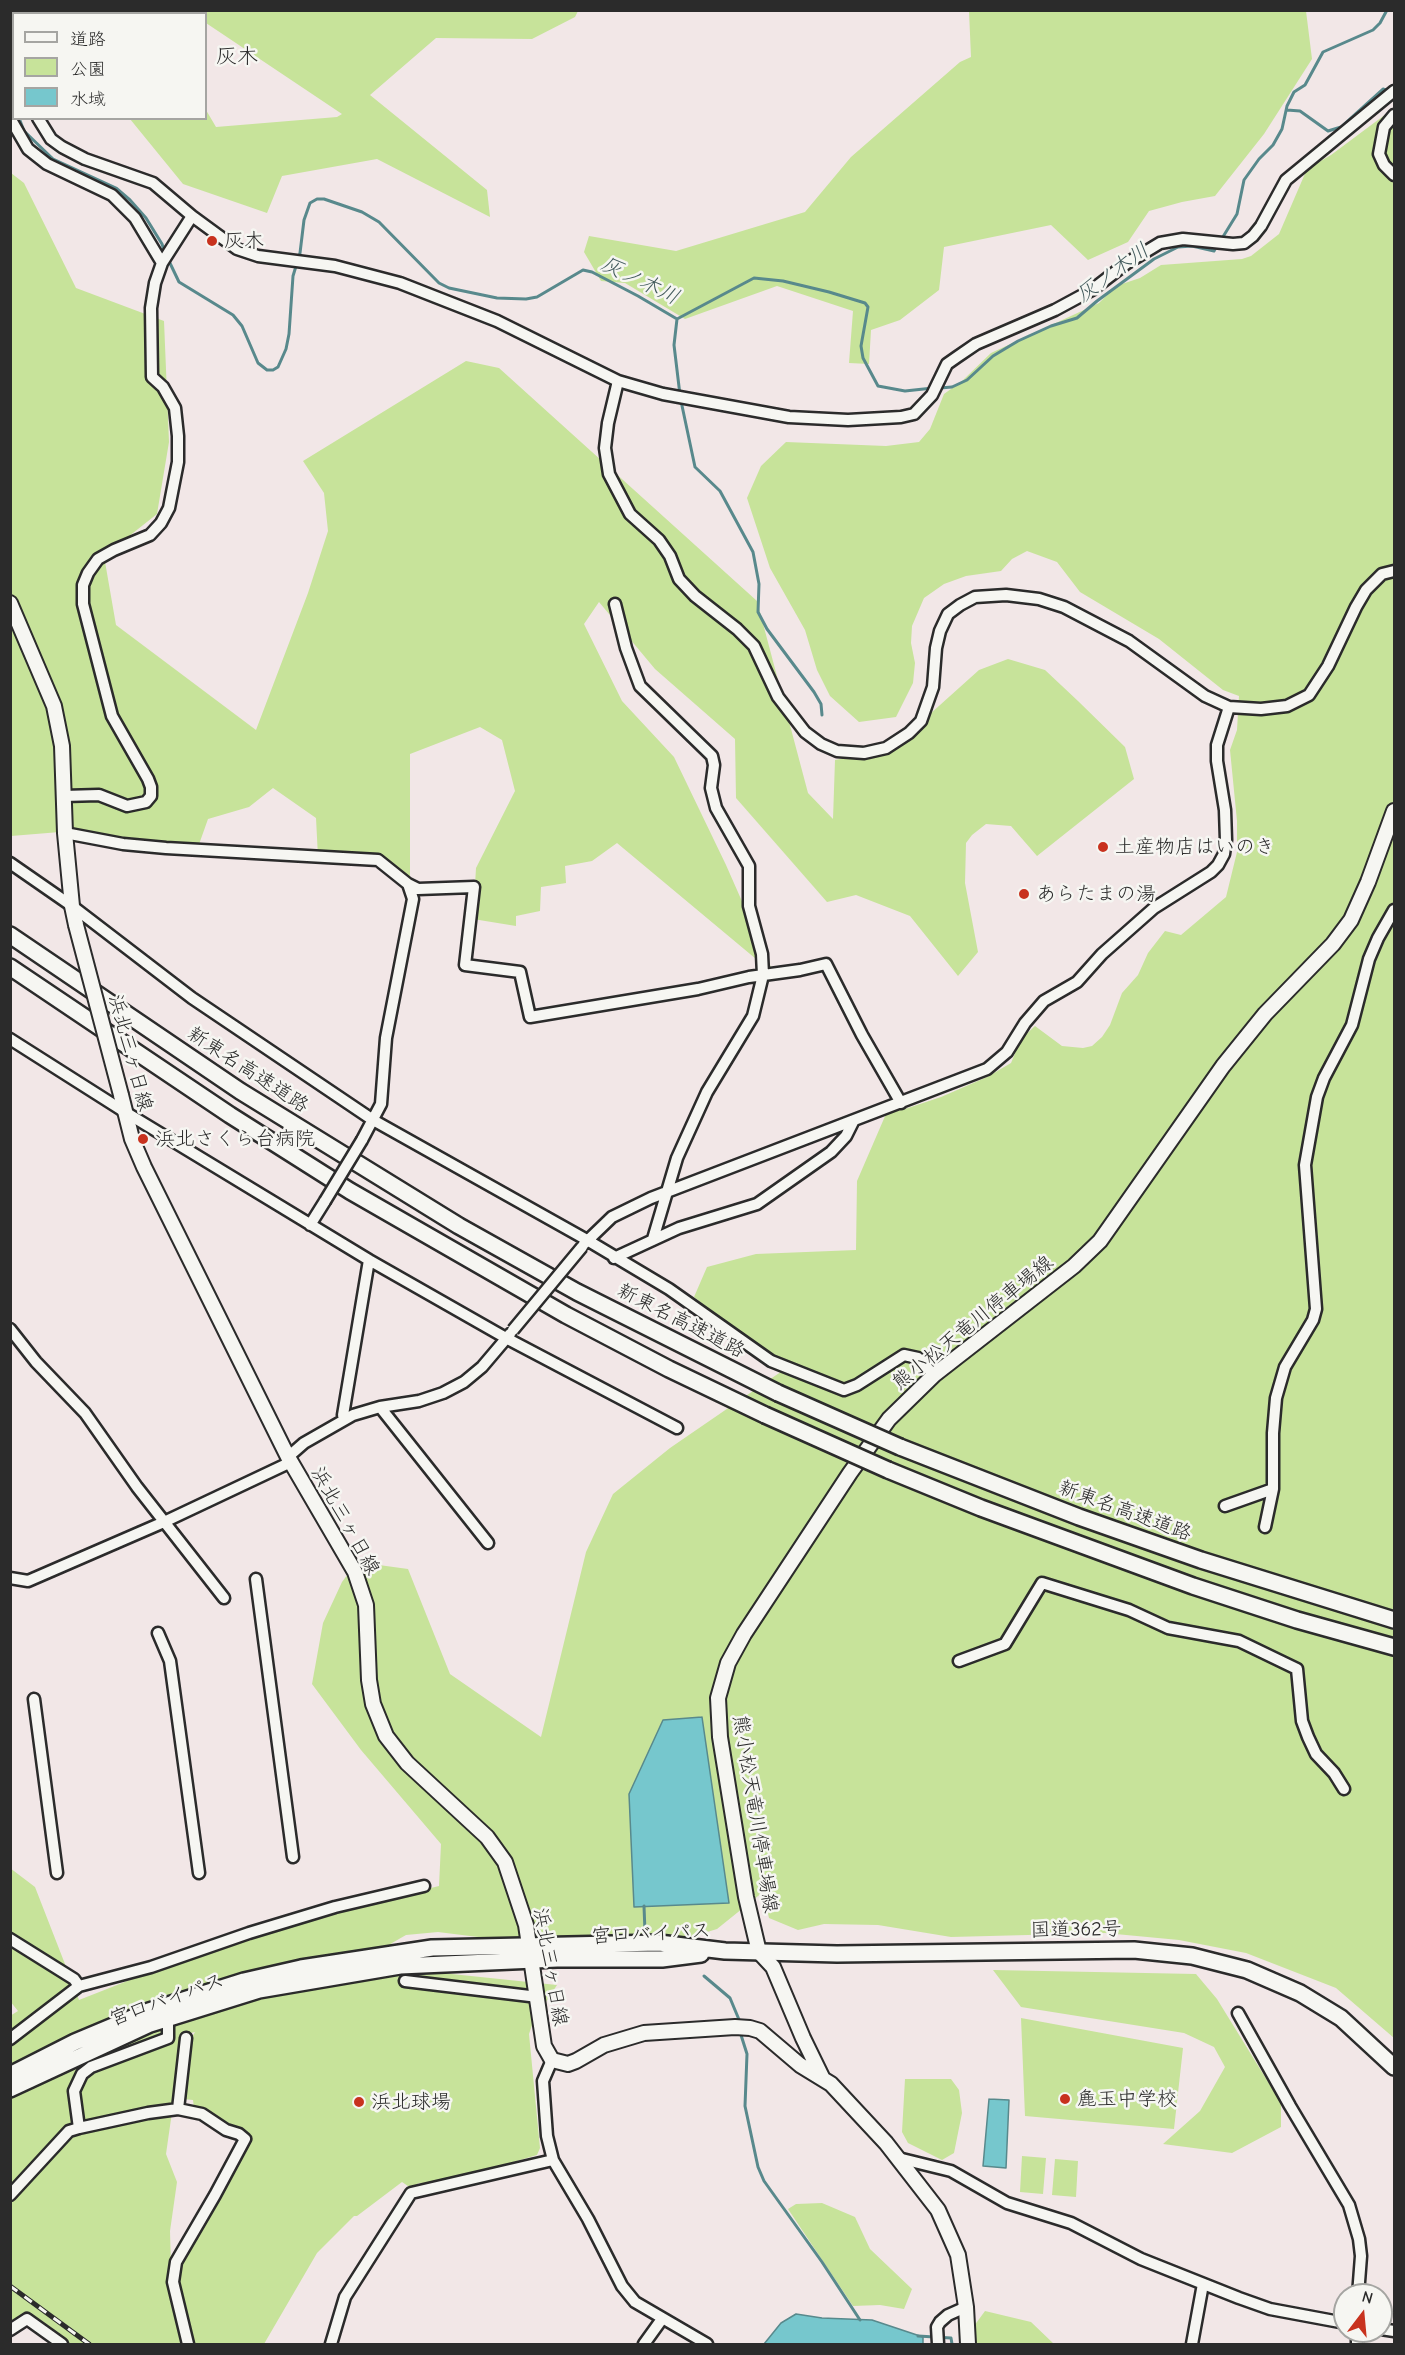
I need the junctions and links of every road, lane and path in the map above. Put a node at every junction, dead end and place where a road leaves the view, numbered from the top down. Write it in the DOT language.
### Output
graph roads {
  1 [pos="1395,92"];
  2 [pos="1395,115"];
  3 [pos="10,118"];
  4 [pos="39,120"];
  5 [pos="1395,175"];
  6 [pos="192,216"];
  7 [pos="163,261"];
  8 [pos="618,381"];
  9 [pos="1395,571"];
  10 [pos="10,603"];
  11 [pos="615,604"];
  12 [pos="1229,706"];
  13 [pos="64,796"];
  14 [pos="1395,811"];
  15 [pos="65,833"];
  16 [pos="10,863"];
  17 [pos="408,884"];
  18 [pos="72,906"];
  19 [pos="1395,910"];
  20 [pos="10,935"];
  21 [pos="10,968"];
  22 [pos="763,975"];
  23 [pos="10,1039"];
  24 [pos="901,1102"];
  25 [pos="125,1112"];
  26 [pos="374,1120"];
  27 [pos="854,1120"];
  28 [pos="667,1192"];
  29 [pos="310,1225"];
  30 [pos="653,1239"];
  31 [pos="585,1243"];
  32 [pos="615,1258"];
  33 [pos="369,1260"];
  34 [pos="10,1329"];
  35 [pos="509,1334"];
  36 [pos="934,1375"];
  37 [pos="380,1407"];
  38 [pos="345,1418"];
  39 [pos="677,1428"];
  40 [pos="290,1459"];
  41 [pos="1272,1489"];
  42 [pos="1225,1506"];
  43 [pos="164,1522"];
  44 [pos="1265,1527"];
  45 [pos="488,1543"];
  46 [pos="10,1578"];
  47 [pos="256,1579"];
  48 [pos="224,1598"];
  49 [pos="1395,1620"];
  50 [pos="158,1633"];
  51 [pos="1395,1647"];
  52 [pos="959,1661"];
  53 [pos="34,1699"];
  54 [pos="1344,1789"];
  55 [pos="293,1857"];
  56 [pos="57,1873"];
  57 [pos="199,1873"];
  58 [pos="424,1886"];
  59 [pos="10,1939"];
  60 [pos="725,1951"];
  61 [pos="759,1952"];
  62 [pos="531,1953"];
  63 [pos="405,1981"];
  64 [pos="79,1986"];
  65 [pos="538,1997"];
  66 [pos="1238,2013"];
  67 [pos="168,2018"];
  68 [pos="186,2038"];
  69 [pos="10,2039"];
  70 [pos="552,2060"];
  71 [pos="1395,2067"];
  72 [pos="823,2079"];
  73 [pos="11,2083"];
  74 [pos="178,2109"];
  75 [pos="78,2128"];
  76 [pos="898,2158"];
  77 [pos="553,2160"];
  78 [pos="10,2194"];
  79 [pos="1359,2283"];
  80 [pos="1203,2284"];
  81 [pos="966,2307"];
  82 [pos="662,2319"];
  83 [pos="1333,2321"];
  84 [pos="10,2330"];
  85 [pos="62,2344"];
  86 [pos="188,2344"];
  87 [pos="332,2344"];
  88 [pos="644,2344"];
  89 [pos="707,2344"];
  90 [pos="938,2344"];
  91 [pos="968,2344"];
  92 [pos="1192,2344"];
  1 -- 8 [label="street"];
  2 -- 5 [label="street"];
  3 -- 7 [label="street"];
  4 -- 6 [label="street"];
  6 -- 7 [label="street"];
  6 -- 8 [label="street"];
  7 -- 13 [label="street"];
  8 -- 12 [label="street"];
  9 -- 12 [label="street"];
  10 -- 13 [label="main road, 浜北三ヶ日線"];
  11 -- 22 [label="street"];
  12 -- 24 [label="street"];
  13 -- 15 [label="main road, 浜北三ヶ日線"];
  14 -- 36 [label="main road, 熊小松天竜川停車場線"];
  15 -- 17 [label="street"];
  15 -- 18 [label="main road, 浜北三ヶ日線"];
  16 -- 18 [label="street"];
  17 -- 22 [label="street"];
  17 -- 26 [label="street"];
  18 -- 25 [label="main road, 浜北三ヶ日線, bridge"];
  18 -- 26 [label="street"];
  19 -- 41 [label="street"];
  20 -- 49 [label="highway, 新東名高速道路, bridge"];
  21 -- 51 [label="highway, bridge"];
  22 -- 24 [label="street"];
  22 -- 28 [label="street"];
  23 -- 25 [label="street"];
  24 -- 27 [label="street"];
  25 -- 29 [label="street"];
  25 -- 40 [label="main road, 浜北三ヶ日線"];
  26 -- 29 [label="street, bridge"];
  26 -- 31 [label="street"];
  27 -- 28 [label="street"];
  27 -- 30 [label="street"];
  28 -- 30 [label="street"];
  28 -- 31 [label="street"];
  29 -- 33 [label="street"];
  30 -- 32 [label="street"];
  31 -- 32 [label="street"];
  31 -- 35 [label="street, bridge"];
  32 -- 36 [label="street"];
  33 -- 35 [label="street"];
  33 -- 38 [label="street"];
  34 -- 43 [label="street"];
  35 -- 37 [label="street"];
  35 -- 39 [label="street"];
  36 -- 61 [label="main road, 熊小松天竜川停車場線"];
  37 -- 38 [label="street"];
  37 -- 45 [label="street"];
  38 -- 40 [label="street"];
  40 -- 43 [label="street"];
  40 -- 62 [label="main road, 浜北三ヶ日線"];
  41 -- 42 [label="street"];
  41 -- 44 [label="street"];
  43 -- 46 [label="street"];
  43 -- 48 [label="street"];
  47 -- 55 [label="street"];
  50 -- 57 [label="street"];
  52 -- 54 [label="street"];
  53 -- 56 [label="street"];
  58 -- 64 [label="street"];
  59 -- 64 [label="street"];
  60 -- 61 [label="highway, 国道362号"];
  60 -- 62 [label="highway, 宮口バイパス"];
  61 -- 71 [label="highway, 国道362号"];
  61 -- 72 [label="main road, 熊小松天竜川停車場線"];
  62 -- 65 [label="main road, 浜北三ヶ日線"];
  62 -- 67 [label="highway, 宮口バイパス"];
  62 -- 73 [label="highway, 宮口バイパス"];
  63 -- 65 [label="street"];
  64 -- 69 [label="street"];
  65 -- 70 [label="main road, 浜北三ヶ日線"];
  66 -- 79 [label="street"];
  67 -- 73 [label="highway, 宮口バイパス"];
  67 -- 75 [label="street"];
  68 -- 74 [label="street"];
  70 -- 72 [label="main road"];
  70 -- 77 [label="street"];
  72 -- 76 [label="main road"];
  74 -- 75 [label="street"];
  74 -- 86 [label="street"];
  75 -- 78 [label="street"];
  76 -- 80 [label="street"];
  76 -- 81 [label="main road"];
  77 -- 82 [label="street"];
  77 -- 87 [label="street"];
  80 -- 83 [label="street"];
  80 -- 92 [label="street"];
  81 -- 90 [label="street"];
  81 -- 91 [label="main road"];
  82 -- 88 [label="street"];
  82 -- 89 [label="street"];
  84 -- 85 [label="street"];
}
